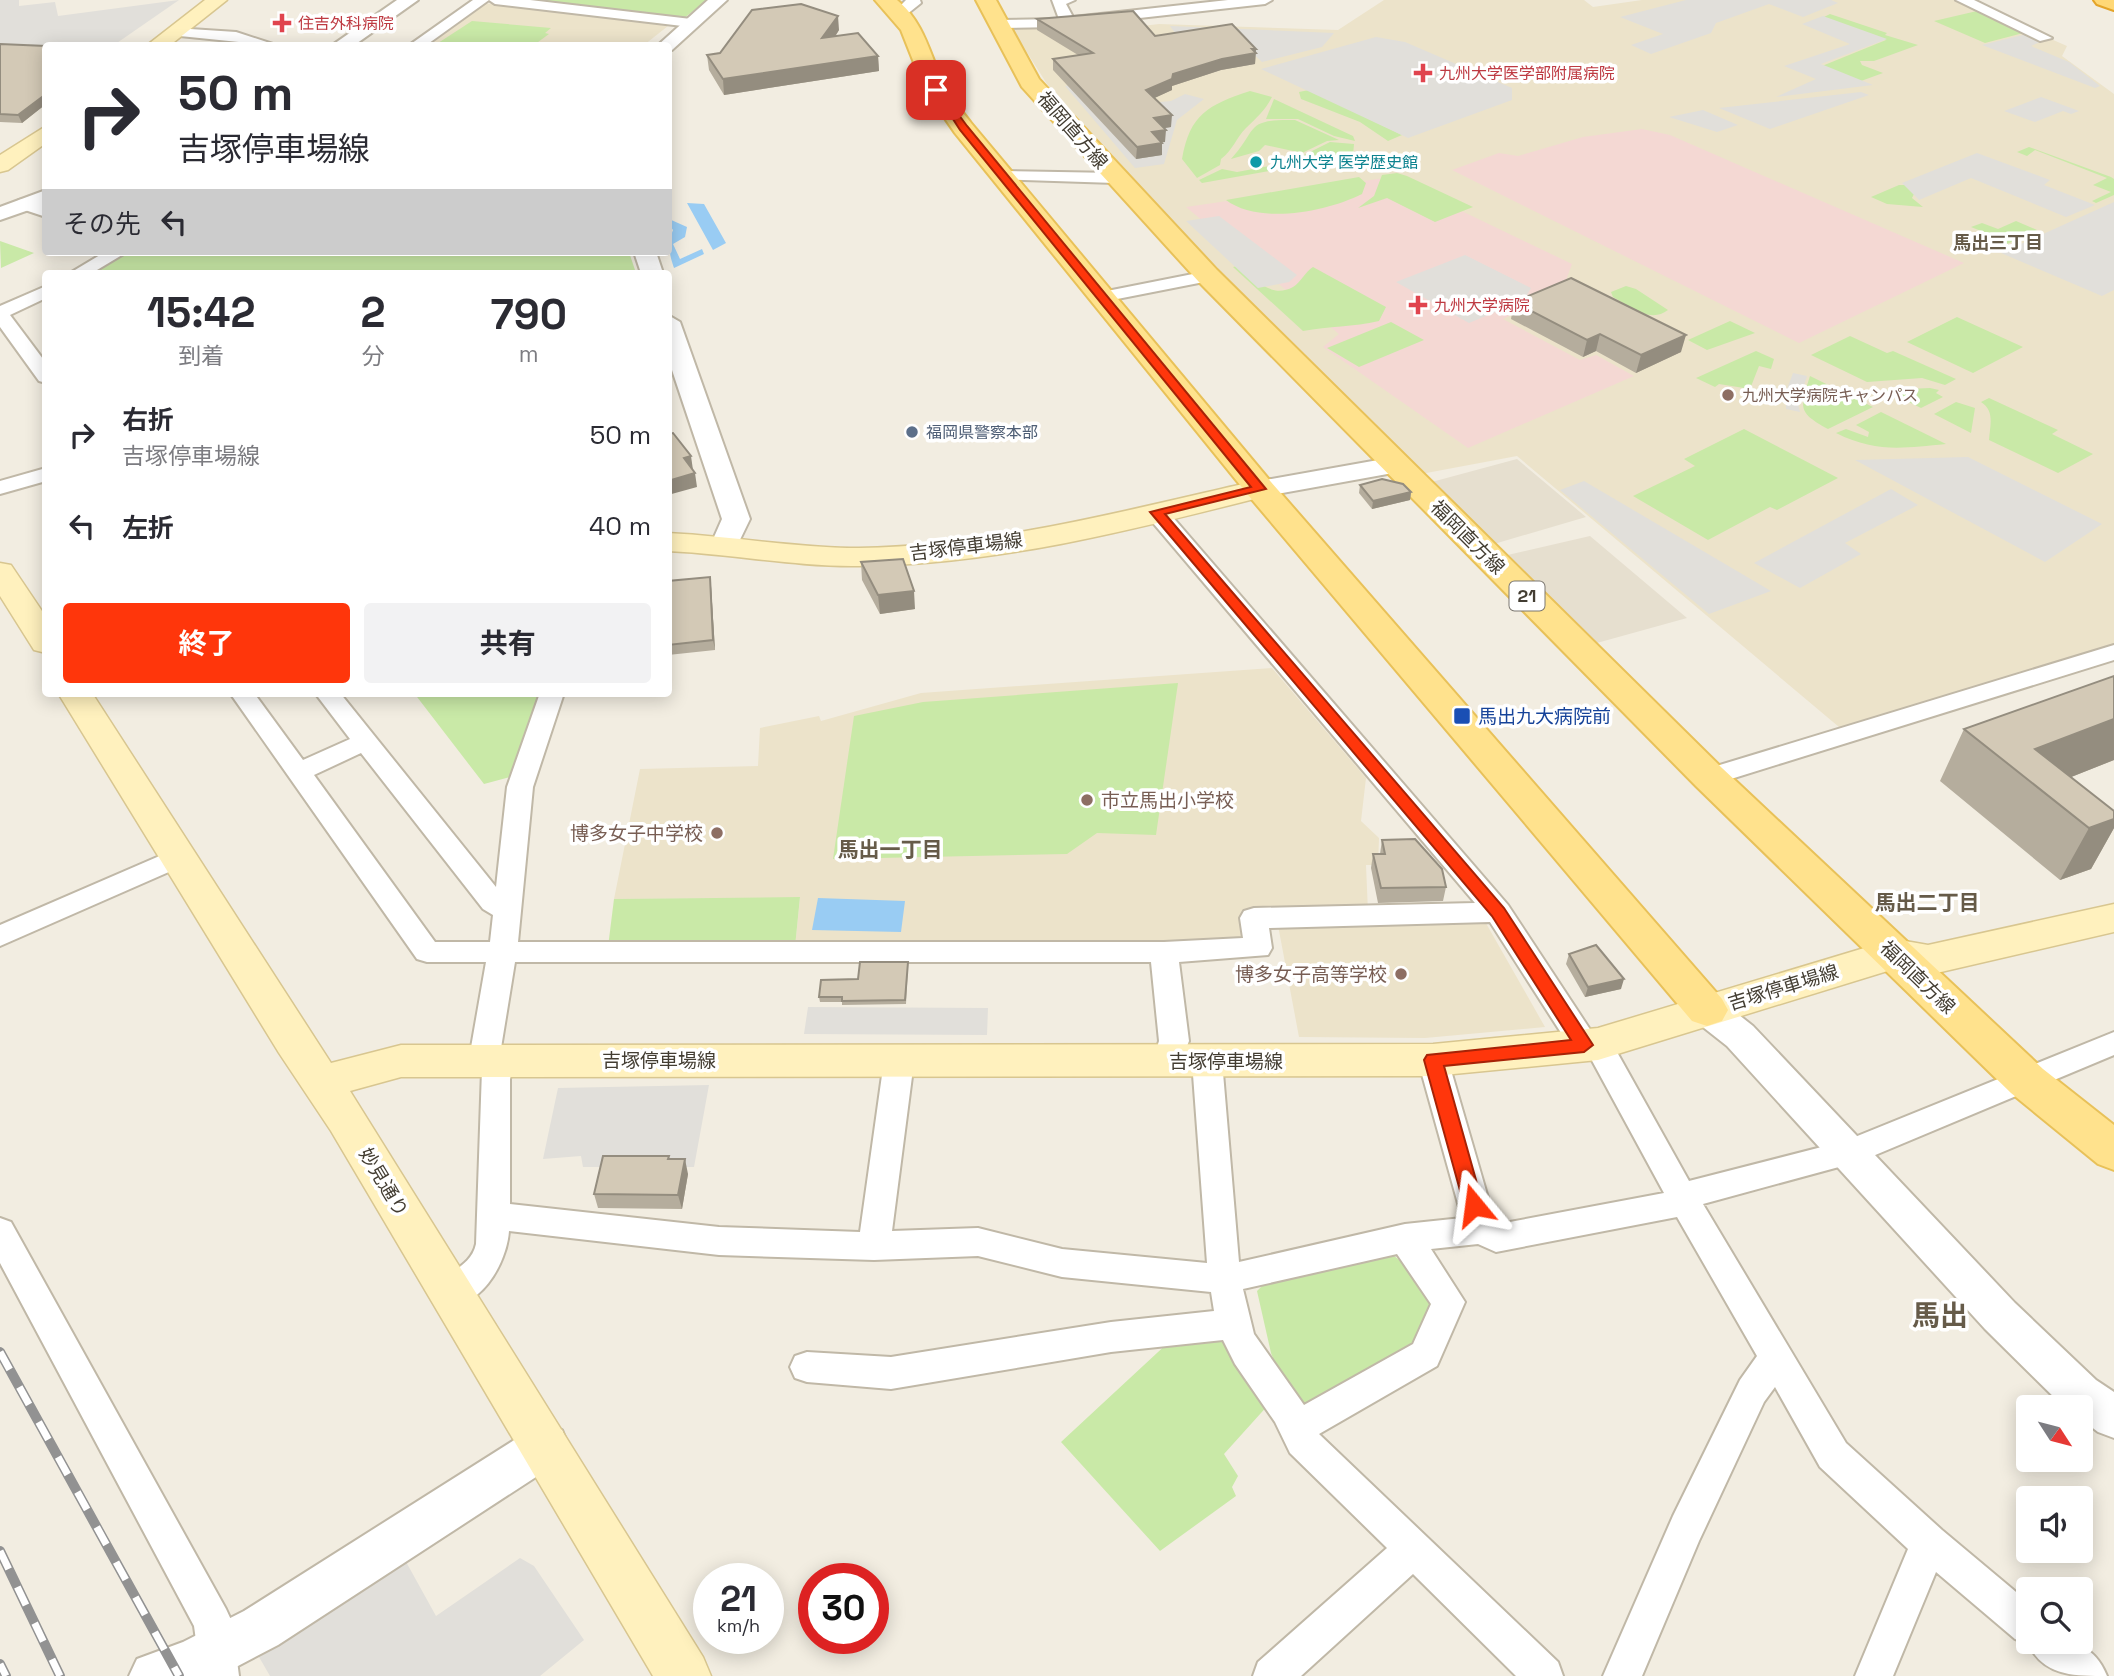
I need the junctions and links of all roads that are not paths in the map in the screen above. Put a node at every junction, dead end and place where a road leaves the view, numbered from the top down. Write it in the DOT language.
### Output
graph roads {
  1 [pos="217,0"];
  2 [pos="409,0"];
  3 [pos="482,0"];
  4 [pos="495,0"];
  5 [pos="718,0"];
  6 [pos="1068,0"];
  7 [pos="1265,0"];
  8 [pos="1963,0"];
  9 [pos="2104,0"];
  10 [pos="900,4"];
  11 [pos="2114,4"];
  12 [pos="1161,6"];
  13 [pos="992,12"];
  14 [pos="1068,22"];
  15 [pos="691,23"];
  16 [pos="175,32"];
  17 [pos="2045,38"];
  18 [pos="161,42"];
  19 [pos="258,42"];
  20 [pos="346,42"];
  21 [pos="421,42"];
  22 [pos="670,42"];
  23 [pos="42,135"];
  24 [pos="0,165"];
  25 [pos="1003,176"];
  26 [pos="1115,178"];
  27 [pos="42,198"];
  28 [pos="25,204"];
  29 [pos="42,210"];
  30 [pos="0,215"];
  31 [pos="111,256"];
  32 [pos="85,270"];
  33 [pos="1209,276"];
  34 [pos="42,293"];
  35 [pos="1102,296"];
  36 [pos="0,313"];
  37 [pos="672,334"];
  38 [pos="42,371"];
  39 [pos="1395,465"];
  40 [pos="42,475"];
  41 [pos="0,488"];
  42 [pos="1260,489"];
  43 [pos="1156,512"];
  44 [pos="672,542"];
  45 [pos="725,544"];
  46 [pos="0,572"];
  47 [pos="42,637"];
  48 [pos="2111,656"];
  49 [pos="77,697"];
  50 [pos="245,697"];
  51 [pos="330,697"];
  52 [pos="551,697"];
  53 [pos="365,742"];
  54 [pos="298,772"];
  55 [pos="1709,777"];
  56 [pos="178,858"];
  57 [pos="507,911"];
  58 [pos="1498,912"];
  59 [pos="2114,918"];
  60 [pos="0,936"];
  61 [pos="1164,952"];
  62 [pos="501,953"];
  63 [pos="1894,954"];
  64 [pos="1707,1010"];
  65 [pos="2114,1043"];
  66 [pos="1591,1045"];
  67 [pos="492,1059"];
  68 [pos="1433,1060"];
  69 [pos="899,1061"];
  70 [pos="1188,1061"];
  71 [pos="2027,1081"];
  72 [pos="321,1082"];
  73 [pos="2114,1151"];
  74 [pos="1850,1152"];
  75 [pos="1683,1199"];
  76 [pos="494,1216"];
  77 [pos="1481,1230"];
  78 [pos="0,1232"];
  79 [pos="1405,1238"];
  80 [pos="874,1246"];
  81 [pos="1226,1279"];
  82 [pos="451,1292"];
  83 [pos="1234,1324"];
  84 [pos="1775,1359"];
  85 [pos="807,1367"];
  86 [pos="2103,1406"];
  87 [pos="1298,1427"];
  88 [pos="546,1445"];
  89 [pos="1929,1543"];
  90 [pos="1412,1550"];
  91 [pos="2016,1616"];
  92 [pos="2061,1654"];
  93 [pos="218,1664"];
  94 [pos="153,1676"];
  95 [pos="684,1676"];
  96 [pos="1272,1676"];
  97 [pos="1544,1676"];
  98 [pos="1622,1676"];
  99 [pos="1874,1676"];
  100 [pos="2088,1676"];
  1 -- 16 [label="main road"];
  2 -- 20 [label="street"];
  3 -- 21 [label="street"];
  4 -- 15 [label="street"];
  5 -- 15 [label="street"];
  6 -- 14 [label="street"];
  7 -- 12 [label="street"];
  8 -- 17 [label="street"];
  9 -- 11 [label="highway"];
  10 -- 25 [label="main road"];
  12 -- 14 [label="street"];
  13 -- 14 [label="street"];
  13 -- 26 [label="main road, 福岡直方線 / 21"];
  15 -- 22 [label="street"];
  16 -- 18 [label="main road"];
  16 -- 19 [label="street"];
  23 -- 24 [label="main road"];
  25 -- 26 [label="street"];
  25 -- 35 [label="main road"];
  26 -- 33 [label="main road, 福岡直方線 / 21"];
  27 -- 28 [label="street"];
  28 -- 29 [label="street"];
  28 -- 30 [label="street"];
  31 -- 32 [label="street"];
  33 -- 35 [label="street"];
  33 -- 39 [label="main road, 福岡直方線 / 21"];
  34 -- 36 [label="street"];
  35 -- 42 [label="main road"];
  36 -- 38 [label="street"];
  37 -- 45 [label="street"];
  39 -- 42 [label="street"];
  39 -- 55 [label="main road, 福岡直方線 / 21"];
  40 -- 41 [label="street"];
  42 -- 43 [label="main road, 吉塚停車場線"];
  42 -- 64 [label="main road"];
  43 -- 45 [label="main road, 吉塚停車場線"];
  43 -- 58 [label="street"];
  44 -- 45 [label="main road, 吉塚停車場線"];
  46 -- 47 [label="main road"];
  48 -- 55 [label="street"];
  49 -- 56 [label="main road, 妙見通り"];
  50 -- 54 [label="street"];
  51 -- 53 [label="street"];
  52 -- 57 [label="street"];
  53 -- 54 [label="street"];
  53 -- 57 [label="street"];
  54 -- 62 [label="street"];
  55 -- 63 [label="main road, 福岡直方線 / 21"];
  56 -- 60 [label="street"];
  56 -- 72 [label="main road, 妙見通り"];
  57 -- 62 [label="street"];
  58 -- 61 [label="street"];
  58 -- 66 [label="street"];
  59 -- 63 [label="main road, 吉塚停車場線"];
  61 -- 62 [label="street"];
  61 -- 70 [label="street"];
  62 -- 67 [label="street"];
  63 -- 64 [label="main road, 吉塚停車場線"];
  63 -- 71 [label="main road, 福岡直方線 / 21"];
  64 -- 66 [label="main road, 吉塚停車場線"];
  64 -- 74 [label="street"];
  65 -- 71 [label="street"];
  66 -- 68 [label="main road, 吉塚停車場線"];
  66 -- 75 [label="street"];
  67 -- 69 [label="main road, 吉塚停車場線"];
  67 -- 72 [label="main road, 吉塚停車場線"];
  67 -- 76 [label="street"];
  68 -- 70 [label="main road, 吉塚停車場線"];
  68 -- 77 [label="street"];
  69 -- 70 [label="main road, 吉塚停車場線"];
  69 -- 80 [label="street"];
  70 -- 81 [label="street"];
  71 -- 73 [label="main road, 福岡直方線 / 21"];
  71 -- 74 [label="street"];
  72 -- 82 [label="main road, 妙見通り"];
  74 -- 75 [label="street"];
  74 -- 86 [label="street"];
  75 -- 77 [label="street"];
  75 -- 84 [label="street"];
  76 -- 80 [label="street"];
  76 -- 82 [label="street"];
  77 -- 79 [label="street"];
  78 -- 93 [label="street"];
  79 -- 81 [label="street"];
  79 -- 87 [label="street"];
  80 -- 81 [label="street"];
  81 -- 83 [label="street"];
  82 -- 88 [label="main road, 妙見通り"];
  83 -- 85 [label="street"];
  83 -- 87 [label="street"];
  84 -- 89 [label="street"];
  84 -- 98 [label="street"];
  87 -- 90 [label="street"];
  88 -- 93 [label="street"];
  88 -- 95 [label="main road, 妙見通り"];
  89 -- 91 [label="street"];
  89 -- 99 [label="street"];
  90 -- 96 [label="street"];
  90 -- 97 [label="street"];
  92 -- 100 [label="street"];
  93 -- 94 [label="street"];
}
